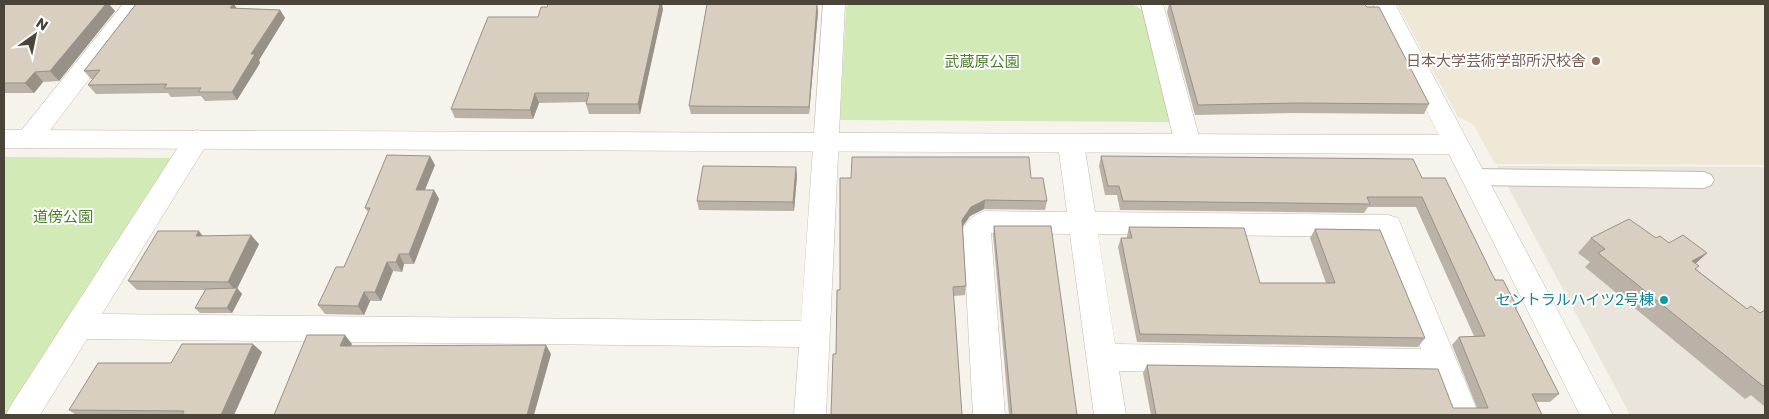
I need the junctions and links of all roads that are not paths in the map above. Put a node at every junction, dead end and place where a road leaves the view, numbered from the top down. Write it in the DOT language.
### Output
graph roads {
  1 [pos="135,4"];
  2 [pos="834,4"];
  3 [pos="1152,4"];
  4 [pos="1384,4"];
  5 [pos="16,139"];
  6 [pos="197,140"];
  7 [pos="824,141"];
  8 [pos="1072,144"];
  9 [pos="1188,144"];
  10 [pos="1458,145"];
  11 [pos="1475,177"];
  12 [pos="1704,180"];
  13 [pos="1082,224"];
  14 [pos="78,326"];
  15 [pos="816,334"];
  16 [pos="1102,357"];
  17 [pos="1441,363"];
  18 [pos="22,415"];
  19 [pos="810,415"];
  20 [pos="989,415"];
  21 [pos="1110,415"];
  22 [pos="1462,415"];
  23 [pos="1597,415"];
  1 -- 5 [label="street"];
  2 -- 7 [label="street"];
  3 -- 9 [label="street"];
  4 -- 10 [label="street"];
  5 -- 6 [label="street"];
  6 -- 7 [label="street"];
  6 -- 14 [label="street"];
  7 -- 8 [label="street"];
  7 -- 15 [label="street"];
  8 -- 9 [label="street"];
  8 -- 13 [label="street"];
  9 -- 10 [label="street"];
  10 -- 11 [label="street"];
  11 -- 12 [label="street"];
  11 -- 23 [label="street"];
  13 -- 16 [label="street"];
  13 -- 17 [label="street"];
  13 -- 20 [label="street"];
  14 -- 15 [label="street"];
  14 -- 18 [label="street"];
  15 -- 19 [label="street"];
  16 -- 17 [label="street"];
  16 -- 21 [label="street"];
  17 -- 22 [label="street"];
}
